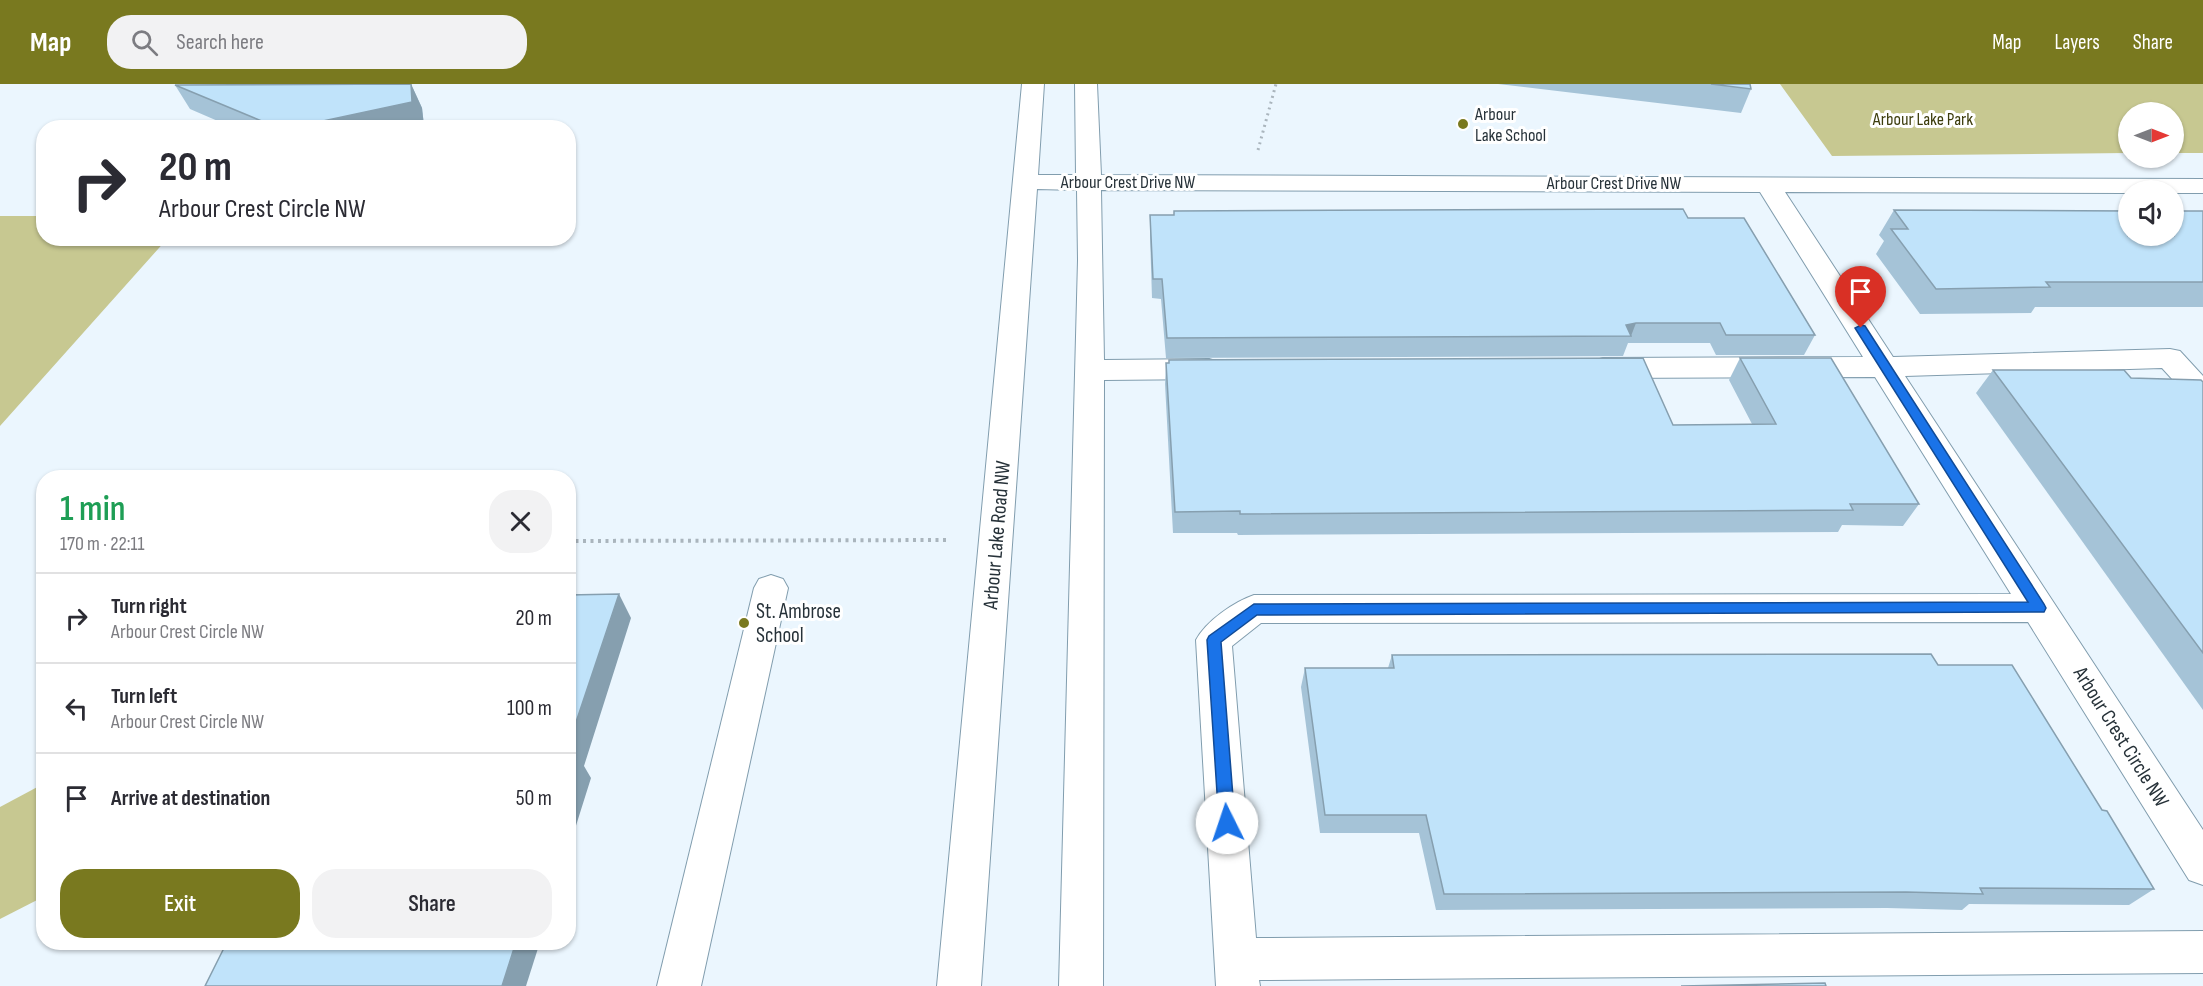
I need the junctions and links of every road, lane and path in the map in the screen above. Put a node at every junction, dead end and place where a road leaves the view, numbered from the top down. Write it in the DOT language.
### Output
graph roads {
  1 [pos="1033,84"];
  2 [pos="1086,84"];
  3 [pos="1276,84"];
  4 [pos="1256,159"];
  5 [pos="1025,182"];
  6 [pos="1089,182"];
  7 [pos="1767,184"];
  8 [pos="2203,186"];
  9 [pos="1886,367"];
  10 [pos="1578,368"];
  11 [pos="1230,369"];
  12 [pos="1088,370"];
  13 [pos="2203,395"];
  14 [pos="949,540"];
  15 [pos="576,541"];
  16 [pos="771,588"];
  17 [pos="2039,608"];
  18 [pos="2203,866"];
  19 [pos="2203,952"];
  20 [pos="1238,973"];
  21 [pos="679,986"];
  22 [pos="959,986"];
  23 [pos="1082,986"];
  1 -- 5 [label="street, Arbour Lake Road NW"];
  2 -- 6 [label="street"];
  3 -- 4 [label="path"];
  5 -- 6 [label="street, Arbour Crest Drive NW"];
  5 -- 22 [label="street, Arbour Lake Road NW"];
  6 -- 7 [label="street, Arbour Crest Drive NW"];
  6 -- 12 [label="street"];
  7 -- 8 [label="street, Arbour Crest Drive NW"];
  7 -- 9 [label="street, Arbour Crest Circle NW"];
  9 -- 10 [label="street"];
  9 -- 13 [label="street"];
  9 -- 17 [label="street, Arbour Crest Circle NW"];
  11 -- 12 [label="street"];
  12 -- 23 [label="street"];
  14 -- 15 [label="path"];
  16 -- 21 [label="street"];
  17 -- 18 [label="street, Arbour Crest Circle NW"];
  17 -- 20 [label="street"];
  19 -- 20 [label="street"];
}
